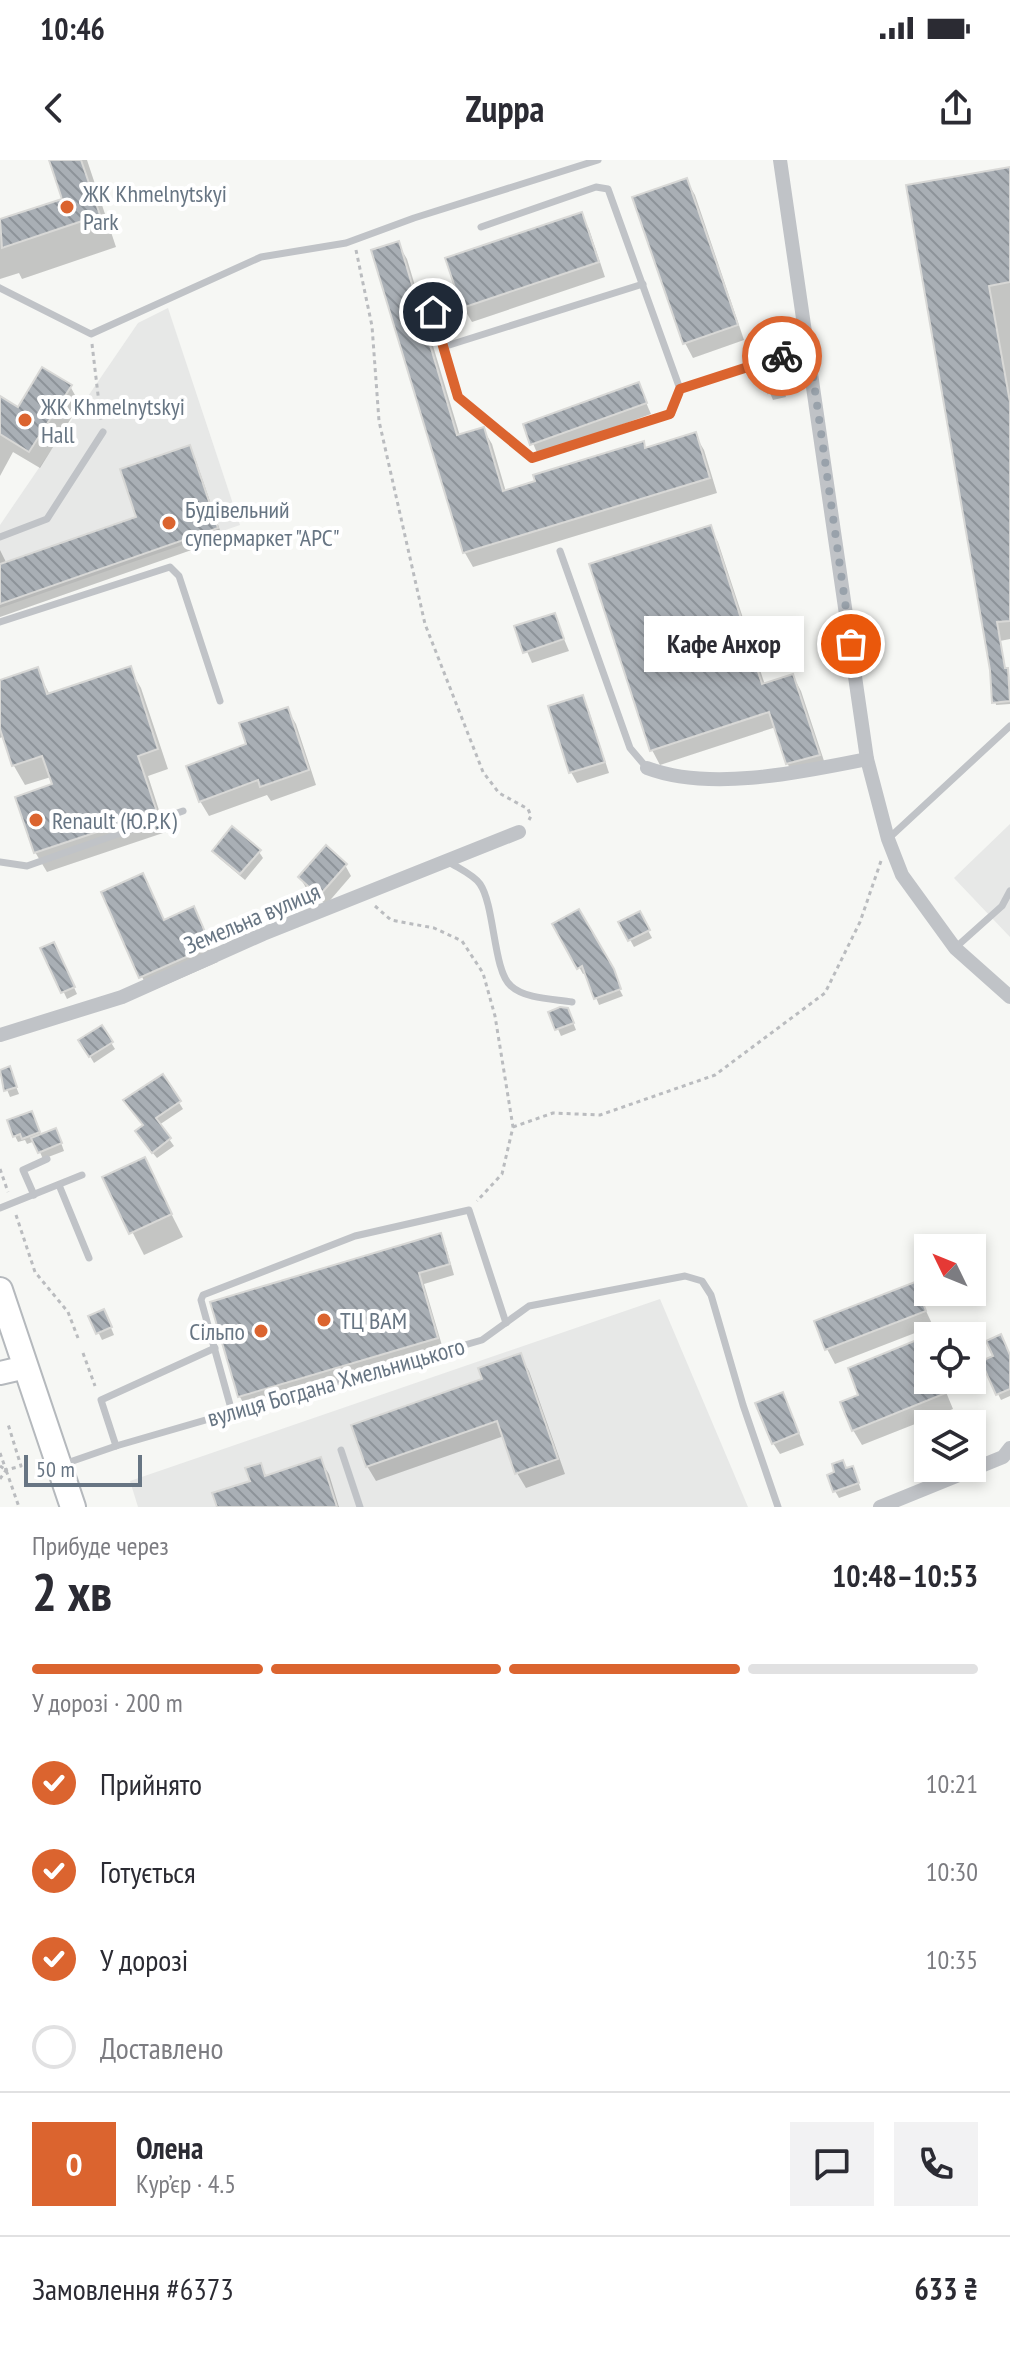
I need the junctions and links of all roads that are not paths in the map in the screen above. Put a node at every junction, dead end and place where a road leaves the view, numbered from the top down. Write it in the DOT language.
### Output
graph roads {
  1 [pos="598,160"];
  2 [pos="780,160"];
  3 [pos="481,227"];
  4 [pos="643,284"];
  5 [pos="0,288"];
  6 [pos="433,312"];
  7 [pos="443,347"];
  8 [pos="809,348"];
  9 [pos="680,389"];
  10 [pos="103,432"];
  11 [pos="0,537"];
  12 [pos="560,551"];
  13 [pos="0,622"];
  14 [pos="220,701"];
  15 [pos="1010,726"];
  16 [pos="867,759"];
  17 [pos="647,768"];
  18 [pos="183,811"];
  19 [pos="519,832"];
  20 [pos="888,839"];
  21 [pos="0,862"];
  22 [pos="449,862"];
  23 [pos="1010,891"];
  24 [pos="955,948"];
  25 [pos="1010,997"];
  26 [pos="572,1002"];
  27 [pos="0,1035"];
  28 [pos="47,1159"];
  29 [pos="82,1175"];
  30 [pos="59,1185"];
  31 [pos="34,1195"];
  32 [pos="0,1208"];
  33 [pos="89,1258"];
  34 [pos="0,1290"];
  35 [pos="506,1323"];
  36 [pos="215,1348"];
  37 [pos="26,1367"];
  38 [pos="0,1373"];
  39 [pos="232,1412"];
  40 [pos="116,1446"];
  41 [pos="1010,1448"];
  42 [pos="341,1450"];
  43 [pos="58,1467"];
  44 [pos="73,1507"];
  45 [pos="360,1507"];
  46 [pos="778,1507"];
  47 [pos="880,1507"];
  1 -- 5 [label="lane"];
  2 -- 8 [label="street"];
  3 -- 4 [label="lane"];
  4 -- 7 [label="lane"];
  4 -- 9 [label="lane"];
  6 -- 7 [label="lane"];
  7 -- 9 [label="lane"];
  8 -- 9 [label="lane"];
  8 -- 16 [label="street"];
  10 -- 11 [label="lane"];
  12 -- 17 [label="lane"];
  13 -- 14 [label="lane"];
  15 -- 20 [label="lane"];
  16 -- 17 [label="street"];
  16 -- 20 [label="street"];
  18 -- 21 [label="lane"];
  19 -- 22 [label="street, Земельна вулиця"];
  20 -- 24 [label="street"];
  22 -- 26 [label="lane"];
  22 -- 27 [label="street, Земельна вулиця"];
  23 -- 24 [label="lane"];
  24 -- 25 [label="street"];
  28 -- 31 [label="lane"];
  29 -- 30 [label="lane"];
  30 -- 31 [label="lane"];
  30 -- 33 [label="lane"];
  31 -- 32 [label="lane"];
  34 -- 37 [label="main road"];
  35 -- 36 [label="lane"];
  35 -- 39 [label="lane, вулиця Богдана Хмельницького"];
  35 -- 46 [label="lane, вулиця Богдана Хмельницького"];
  36 -- 39 [label="lane"];
  36 -- 40 [label="lane"];
  37 -- 38 [label="main road"];
  37 -- 43 [label="main road"];
  39 -- 40 [label="lane, вулиця Богдана Хмельницького"];
  40 -- 43 [label="lane, вулиця Богдана Хмельницького"];
  41 -- 47 [label="street"];
  42 -- 45 [label="lane"];
  43 -- 44 [label="main road"];
}
